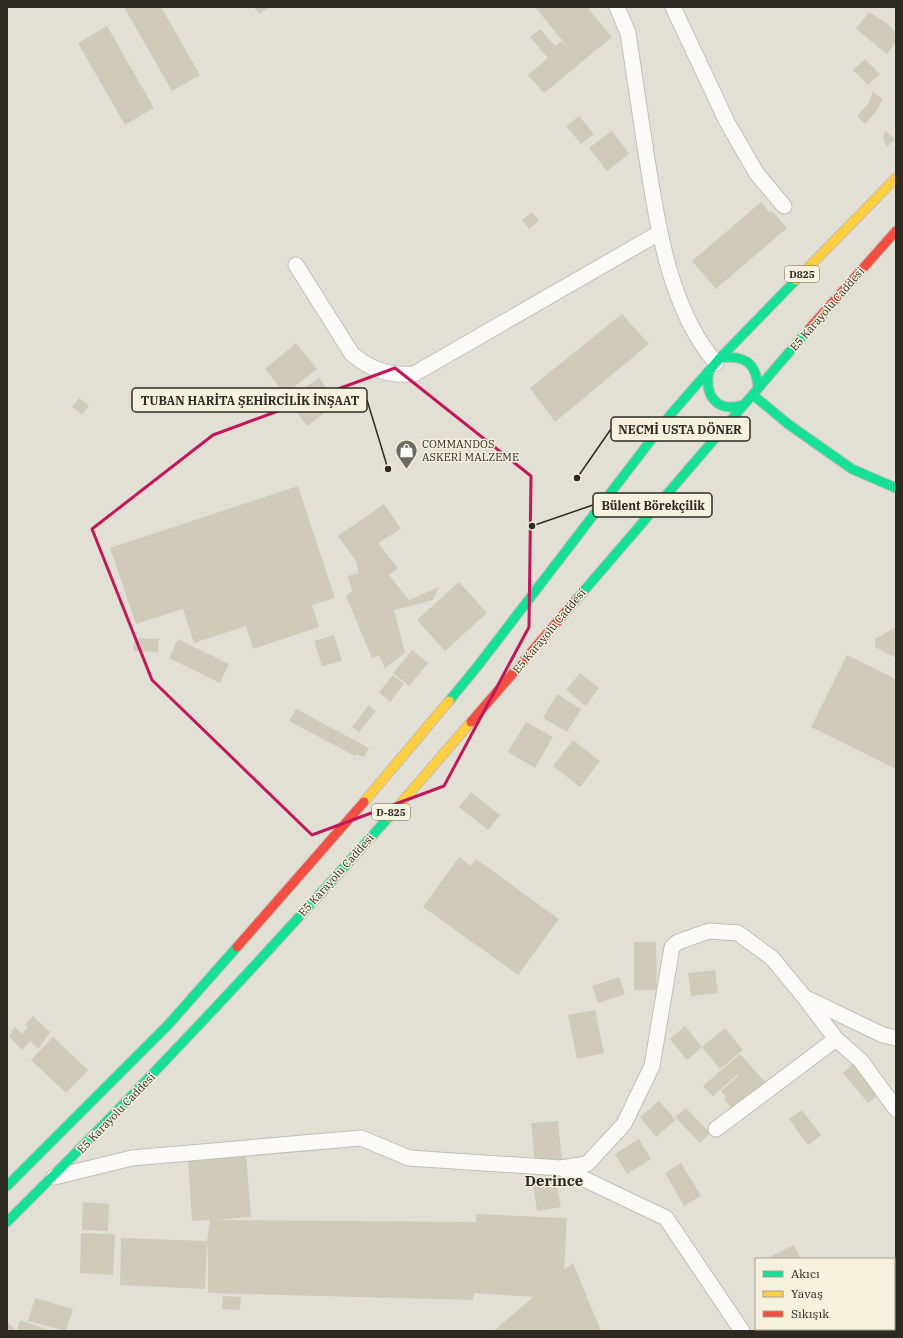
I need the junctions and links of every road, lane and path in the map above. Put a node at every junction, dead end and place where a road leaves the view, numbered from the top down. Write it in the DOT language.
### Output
graph roads {
  1 [pos="618,7"];
  2 [pos="673,7"];
  3 [pos="896,178"];
  4 [pos="784,206"];
  5 [pos="896,231"];
  6 [pos="659,233"];
  7 [pos="296,265"];
  8 [pos="715,364"];
  9 [pos="755,391"];
  10 [pos="743,405"];
  11 [pos="896,488"];
  12 [pos="805,998"];
  13 [pos="896,1038"];
  14 [pos="836,1039"];
  15 [pos="896,1109"];
  16 [pos="716,1129"];
  17 [pos="561,1168"];
  18 [pos="13,1173"];
  19 [pos="53,1178"];
  20 [pos="7,1186"];
  21 [pos="7,1222"];
  22 [pos="742,1331"];
  1 -- 6 [label="street"];
  2 -- 4 [label="street"];
  3 -- 8 [label="main road, D825"];
  5 -- 9 [label="main road, E5 Karayolu Caddesi"];
  6 -- 7 [label="street"];
  6 -- 8 [label="street"];
  8 -- 9 [label="main road"];
  8 -- 10 [label="main road"];
  8 -- 18 [label="main road, D-825"];
  9 -- 10 [label="main road, E5 Karayolu Caddesi / D-825"];
  9 -- 11 [label="main road"];
  10 -- 19 [label="main road, E5 Karayolu Caddesi / D-825"];
  12 -- 13 [label="street"];
  12 -- 14 [label="street"];
  12 -- 17 [label="street"];
  14 -- 15 [label="street"];
  14 -- 16 [label="street"];
  17 -- 19 [label="street"];
  17 -- 22 [label="street"];
  18 -- 20 [label="main road, D-825"];
  19 -- 21 [label="main road, E5 Karayolu Caddesi / D-825"];
}
